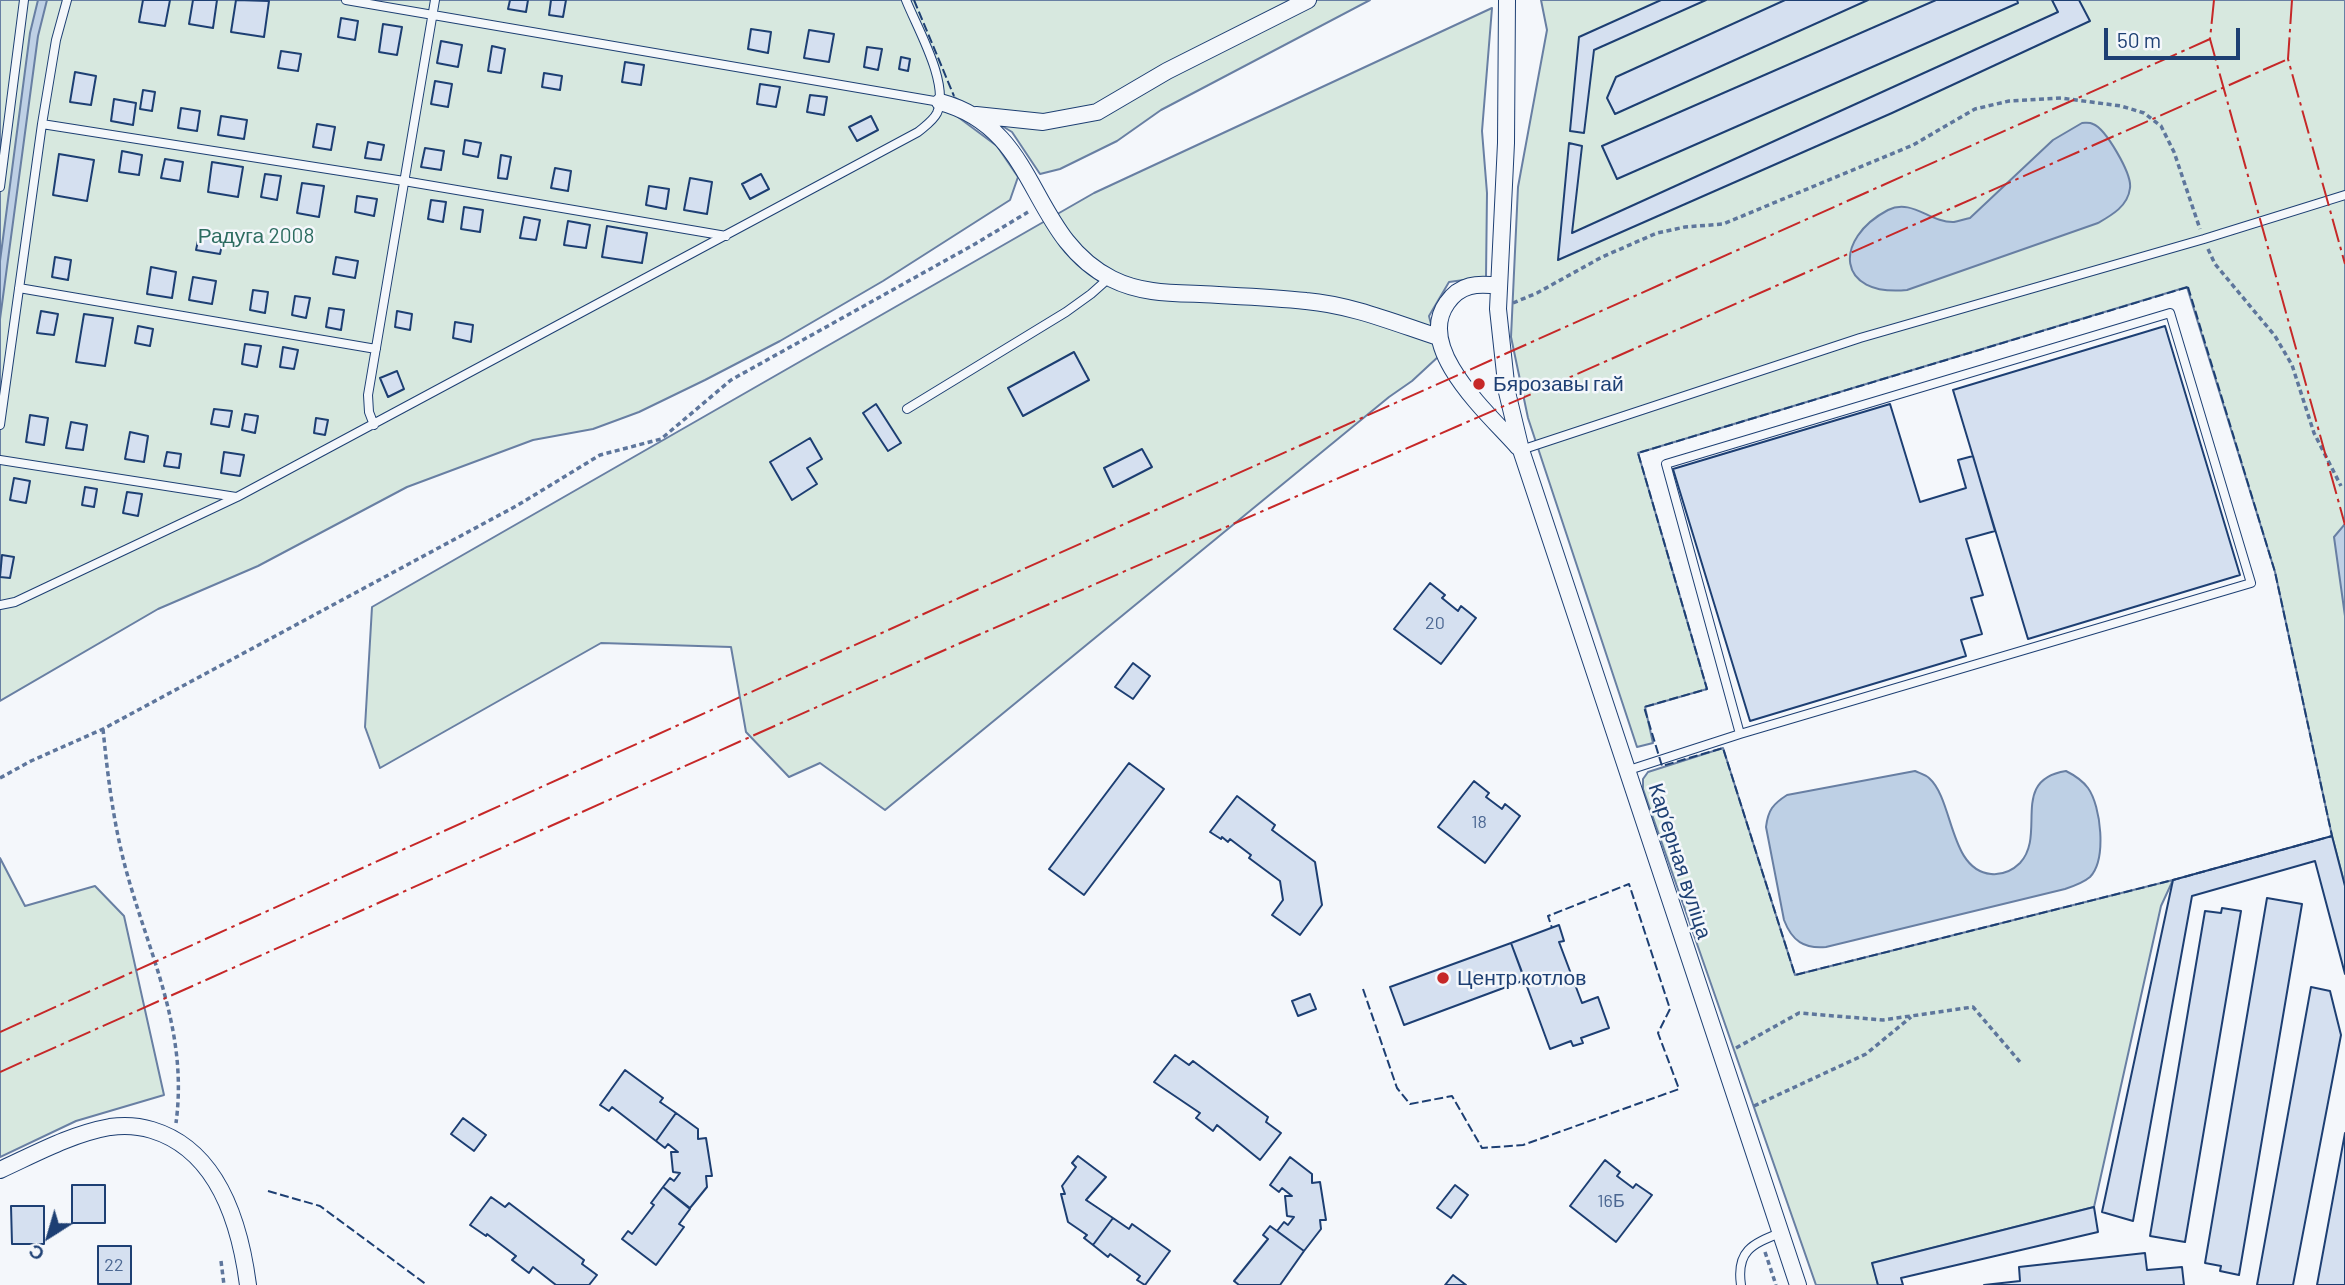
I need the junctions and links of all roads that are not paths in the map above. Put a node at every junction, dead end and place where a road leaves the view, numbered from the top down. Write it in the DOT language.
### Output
graph roads {
  1 [pos="24,0"];
  2 [pos="67,0"];
  3 [pos="346,0"];
  4 [pos="435,0"];
  5 [pos="906,0"];
  6 [pos="1308,0"];
  7 [pos="1507,0"];
  8 [pos="433,14"];
  9 [pos="940,102"];
  10 [pos="974,114"];
  11 [pos="42,124"];
  12 [pos="404,181"];
  13 [pos="0,187"];
  14 [pos="2345,195"];
  15 [pos="726,236"];
  16 [pos="1109,278"];
  17 [pos="1499,286"];
  18 [pos="19,288"];
  19 [pos="1438,337"];
  20 [pos="376,349"];
  21 [pos="907,409"];
  22 [pos="0,425"];
  23 [pos="374,425"];
  24 [pos="1521,450"];
  25 [pos="0,460"];
  26 [pos="237,497"];
  27 [pos="0,605"];
  28 [pos="1741,734"];
  29 [pos="1629,770"];
  30 [pos="0,1170"];
  31 [pos="1780,1233"];
  32 [pos="248,1285"];
  33 [pos="1741,1285"];
  34 [pos="1797,1285"];
  1 -- 13 [label="lane"];
  2 -- 11 [label="lane"];
  3 -- 8 [label="lane"];
  4 -- 8 [label="lane"];
  5 -- 9 [label="lane"];
  6 -- 10 [label="street"];
  7 -- 17 [label="street, Карʼерная вуліца"];
  8 -- 9 [label="lane"];
  8 -- 12 [label="lane"];
  9 -- 10 [label="street"];
  9 -- 15 [label="lane"];
  10 -- 16 [label="street"];
  11 -- 12 [label="lane"];
  11 -- 18 [label="lane"];
  12 -- 15 [label="lane"];
  12 -- 20 [label="lane"];
  14 -- 24 [label="lane"];
  15 -- 23 [label="lane"];
  16 -- 19 [label="street"];
  16 -- 21 [label="lane"];
  17 -- 19 [label="street"];
  17 -- 24 [label="street, Карʼерная вуліца"];
  18 -- 20 [label="lane"];
  18 -- 22 [label="lane"];
  19 -- 24 [label="street, Карʼерная вуліца"];
  20 -- 23 [label="lane"];
  23 -- 26 [label="lane"];
  24 -- 29 [label="street, Карʼерная вуліца"];
  25 -- 26 [label="lane"];
  26 -- 27 [label="lane"];
  28 -- 28 [label="lane"];
  28 -- 29 [label="lane"];
  29 -- 31 [label="street, Карʼерная вуліца"];
  30 -- 32 [label="street"];
  31 -- 33 [label="lane"];
  31 -- 34 [label="street, Карʼерная вуліца"];
}
